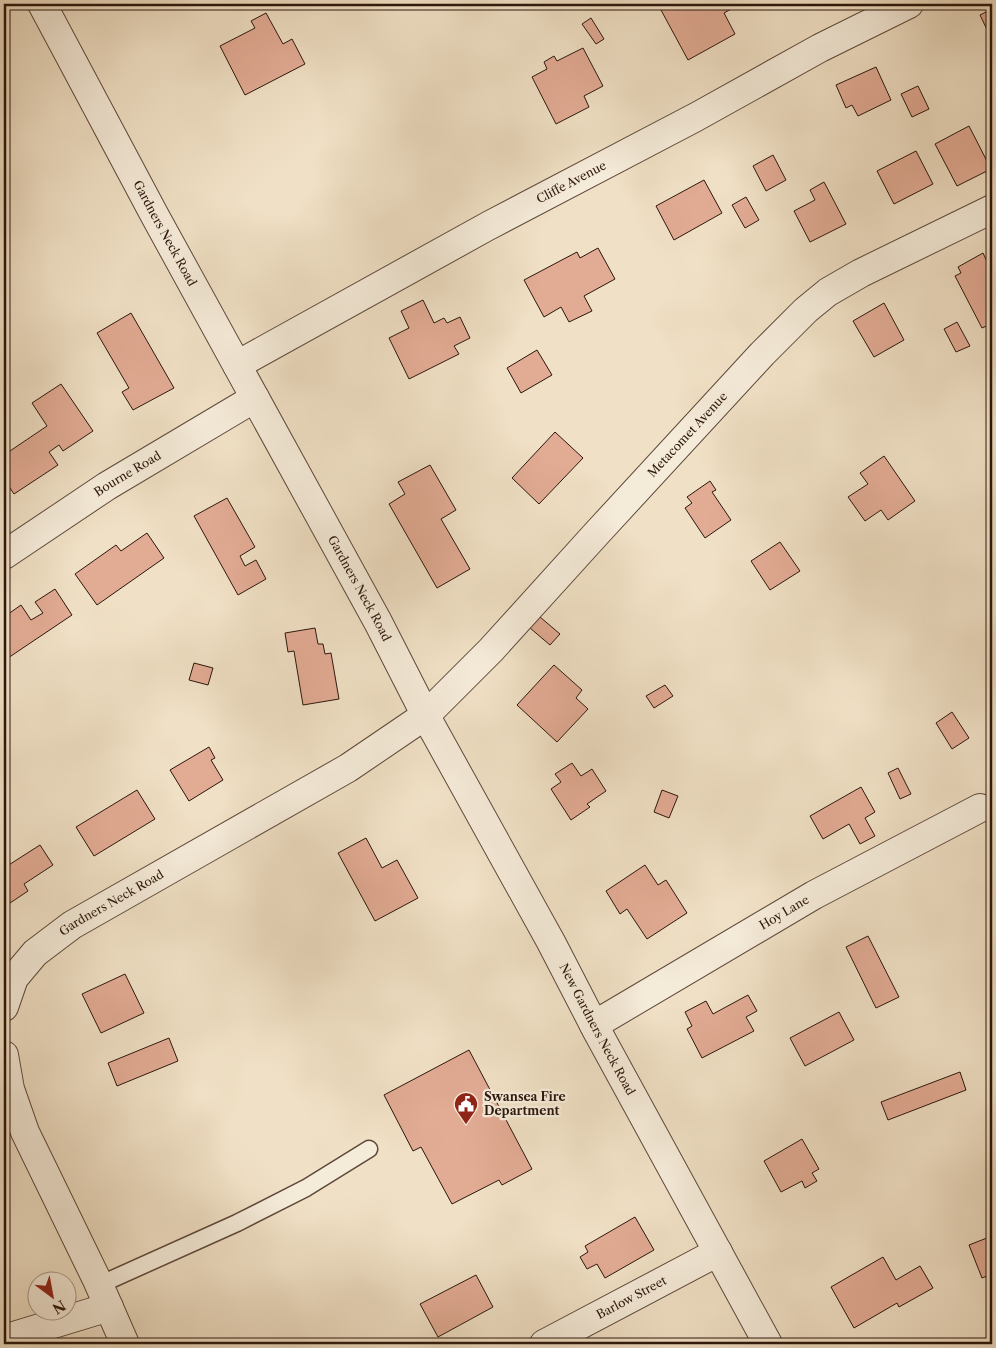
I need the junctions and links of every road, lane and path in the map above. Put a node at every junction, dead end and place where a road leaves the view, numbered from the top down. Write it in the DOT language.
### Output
graph roads {
  1 [pos="42,4"];
  2 [pos="909,4"];
  3 [pos="992,210"];
  4 [pos="237,365"];
  5 [pos="255,398"];
  6 [pos="4,555"];
  7 [pos="426,715"];
  8 [pos="980,808"];
  9 [pos="4,1006"];
  10 [pos="594,1025"];
  11 [pos="4,1055"];
  12 [pos="369,1149"];
  13 [pos="718,1252"];
  14 [pos="104,1296"];
  15 [pos="4,1338"];
  16 [pos="125,1344"];
  17 [pos="544,1344"];
  18 [pos="768,1344"];
  1 -- 4 [label="street, Gardners Neck Road"];
  2 -- 4 [label="street, Cliffe Avenue"];
  3 -- 7 [label="street, Metacomet Avenue"];
  4 -- 5 [label="street, Gardners Neck Road"];
  5 -- 6 [label="street, Bourne Road"];
  5 -- 7 [label="street, Gardners Neck Road"];
  7 -- 9 [label="street, Gardners Neck Road"];
  7 -- 10 [label="street, New Gardners Neck Road"];
  8 -- 10 [label="street, Hoy Lane"];
  10 -- 13 [label="street, New Gardners Neck Road"];
  11 -- 14 [label="street"];
  12 -- 14 [label="lane"];
  13 -- 17 [label="street, Barlow Street"];
  13 -- 18 [label="street, New Gardners Neck Road"];
  14 -- 15 [label="street"];
  14 -- 16 [label="street"];
}
